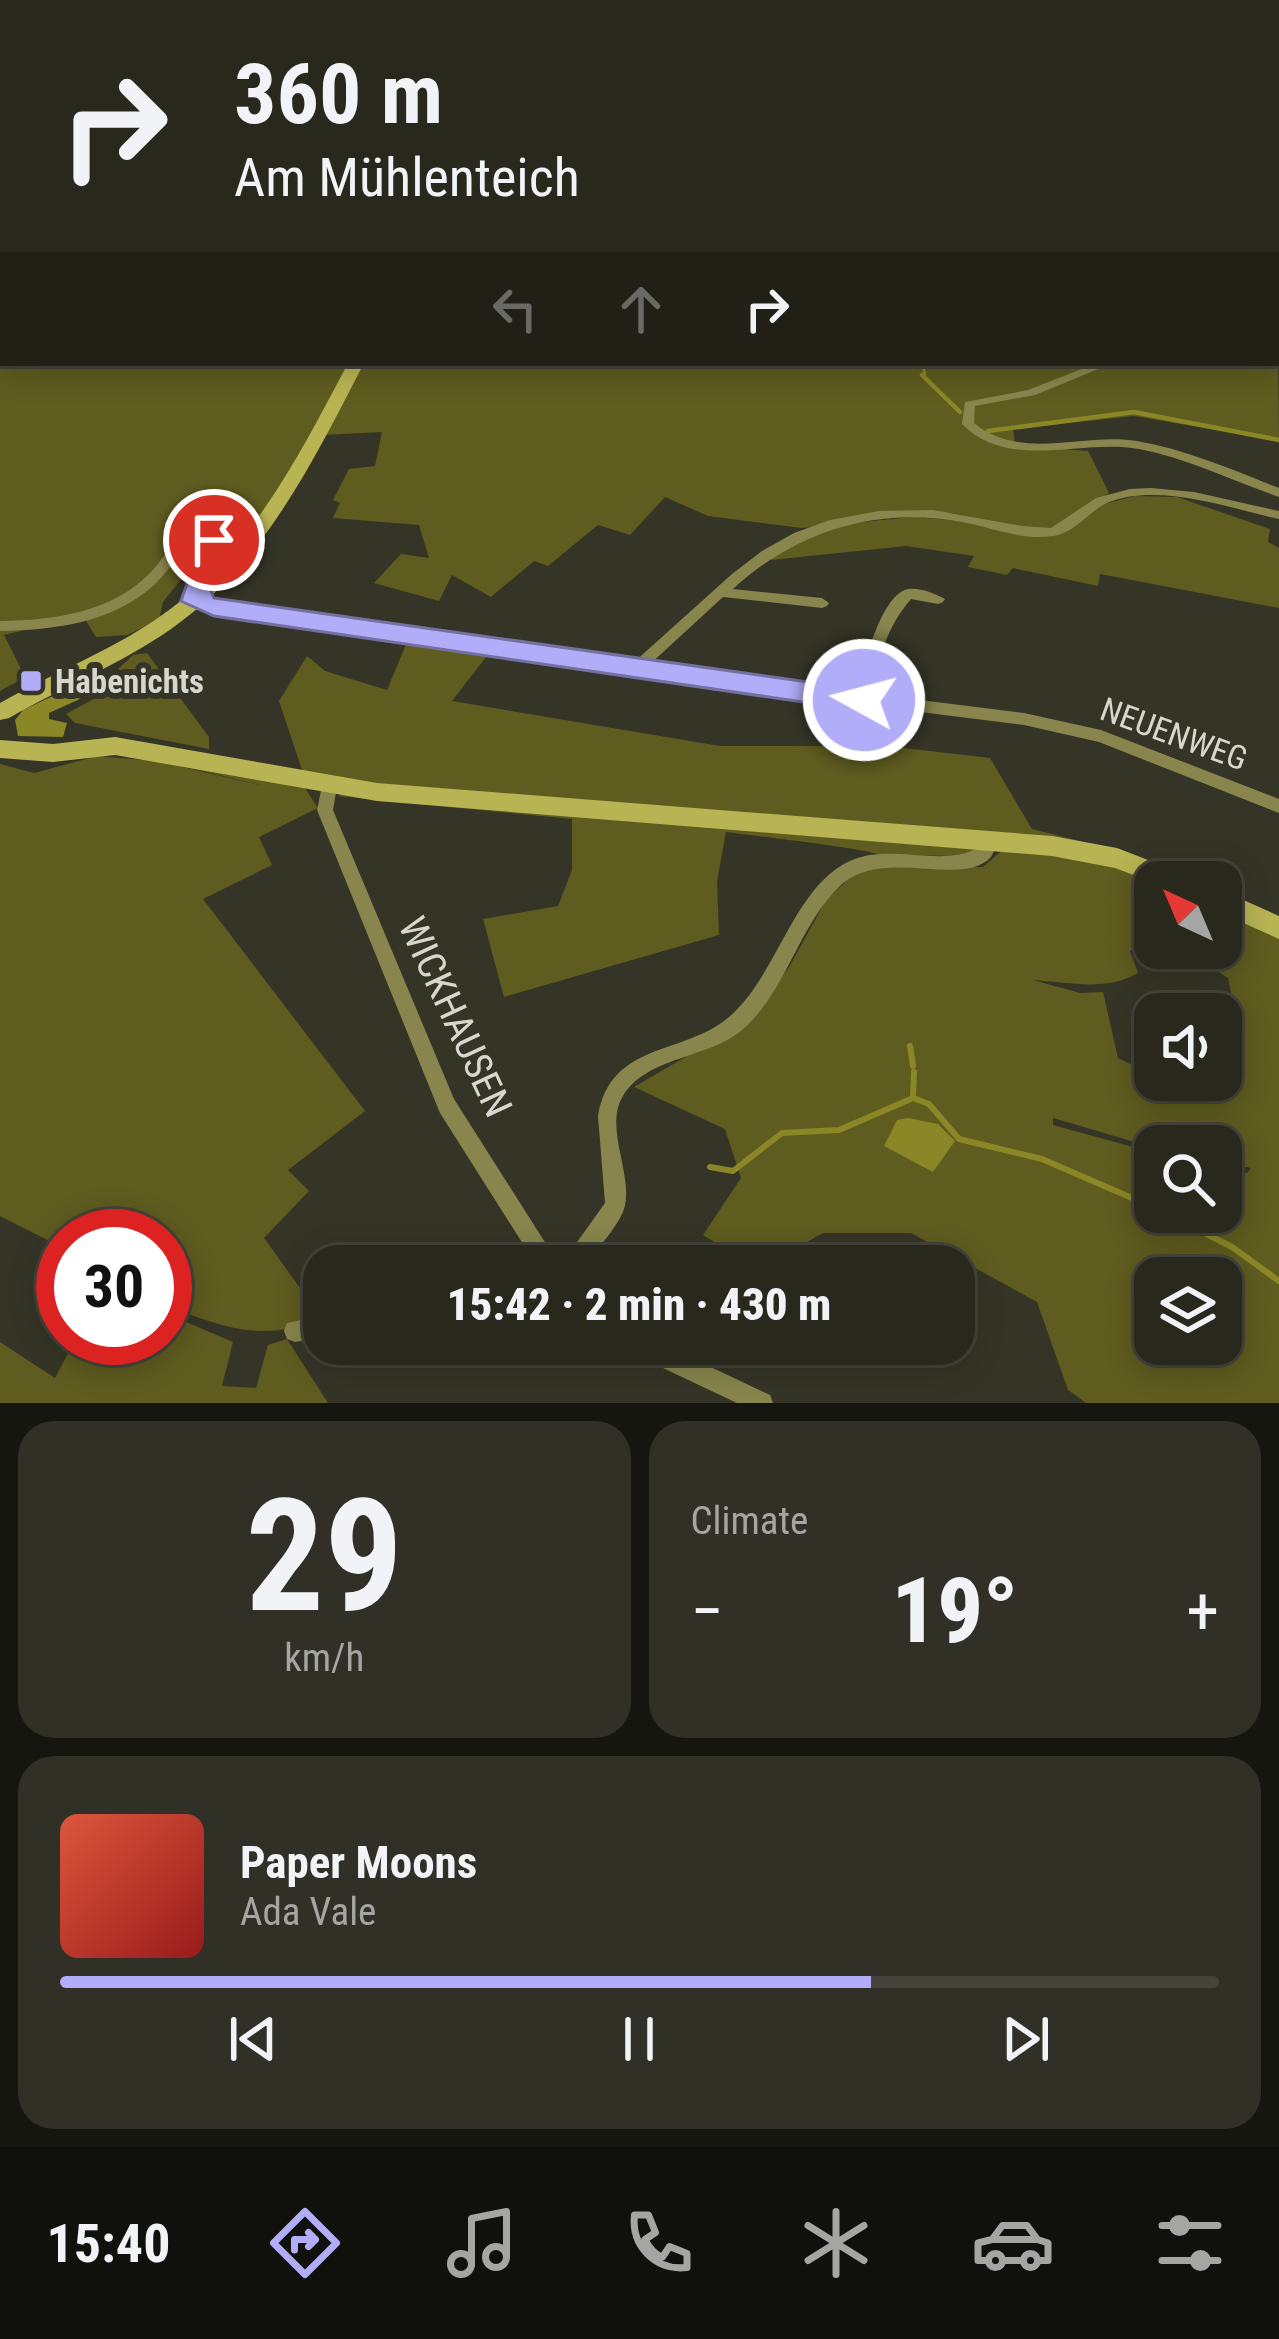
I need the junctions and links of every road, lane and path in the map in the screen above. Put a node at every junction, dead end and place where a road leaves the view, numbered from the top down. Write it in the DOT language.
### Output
graph roads {
  1 [pos="354,366"];
  2 [pos="1099,366"];
  3 [pos="1279,493"];
  4 [pos="1279,515"];
  5 [pos="720,592"];
  6 [pos="197,597"];
  7 [pos="938,599"];
  8 [pos="822,603"];
  9 [pos="0,626"];
  10 [pos="638,667"];
  11 [pos="864,700"];
  12 [pos="0,714"];
  13 [pos="0,749"];
  14 [pos="36,752"];
  15 [pos="329,786"];
  16 [pos="1279,806"];
  17 [pos="988,841"];
  18 [pos="1134,866"];
  19 [pos="1242,911"];
  20 [pos="1279,928"];
  21 [pos="536,1245"];
  22 [pos="587,1245"];
  23 [pos="303,1330"];
  24 [pos="295,1331"];
  25 [pos="681,1365"];
  26 [pos="762,1403"];
  1 -- 6 [label="main road"];
  2 -- 3 [label="street"];
  4 -- 5 [label="street"];
  5 -- 8 [label="street"];
  5 -- 10 [label="street"];
  6 -- 9 [label="street"];
  6 -- 10 [label="street, NEUENWEG"];
  6 -- 12 [label="main road"];
  7 -- 11 [label="street"];
  10 -- 11 [label="street, NEUENWEG"];
  11 -- 16 [label="street, NEUENWEG"];
  12 -- 14 [label="main road"];
  13 -- 14 [label="main road"];
  14 -- 15 [label="main road"];
  15 -- 17 [label="main road"];
  15 -- 21 [label="street, WICKHAUSEN"];
  17 -- 18 [label="main road"];
  17 -- 22 [label="street"];
  19 -- 20 [label="main road"];
  23 -- 24 [label="street"];
  25 -- 26 [label="street"];
}
